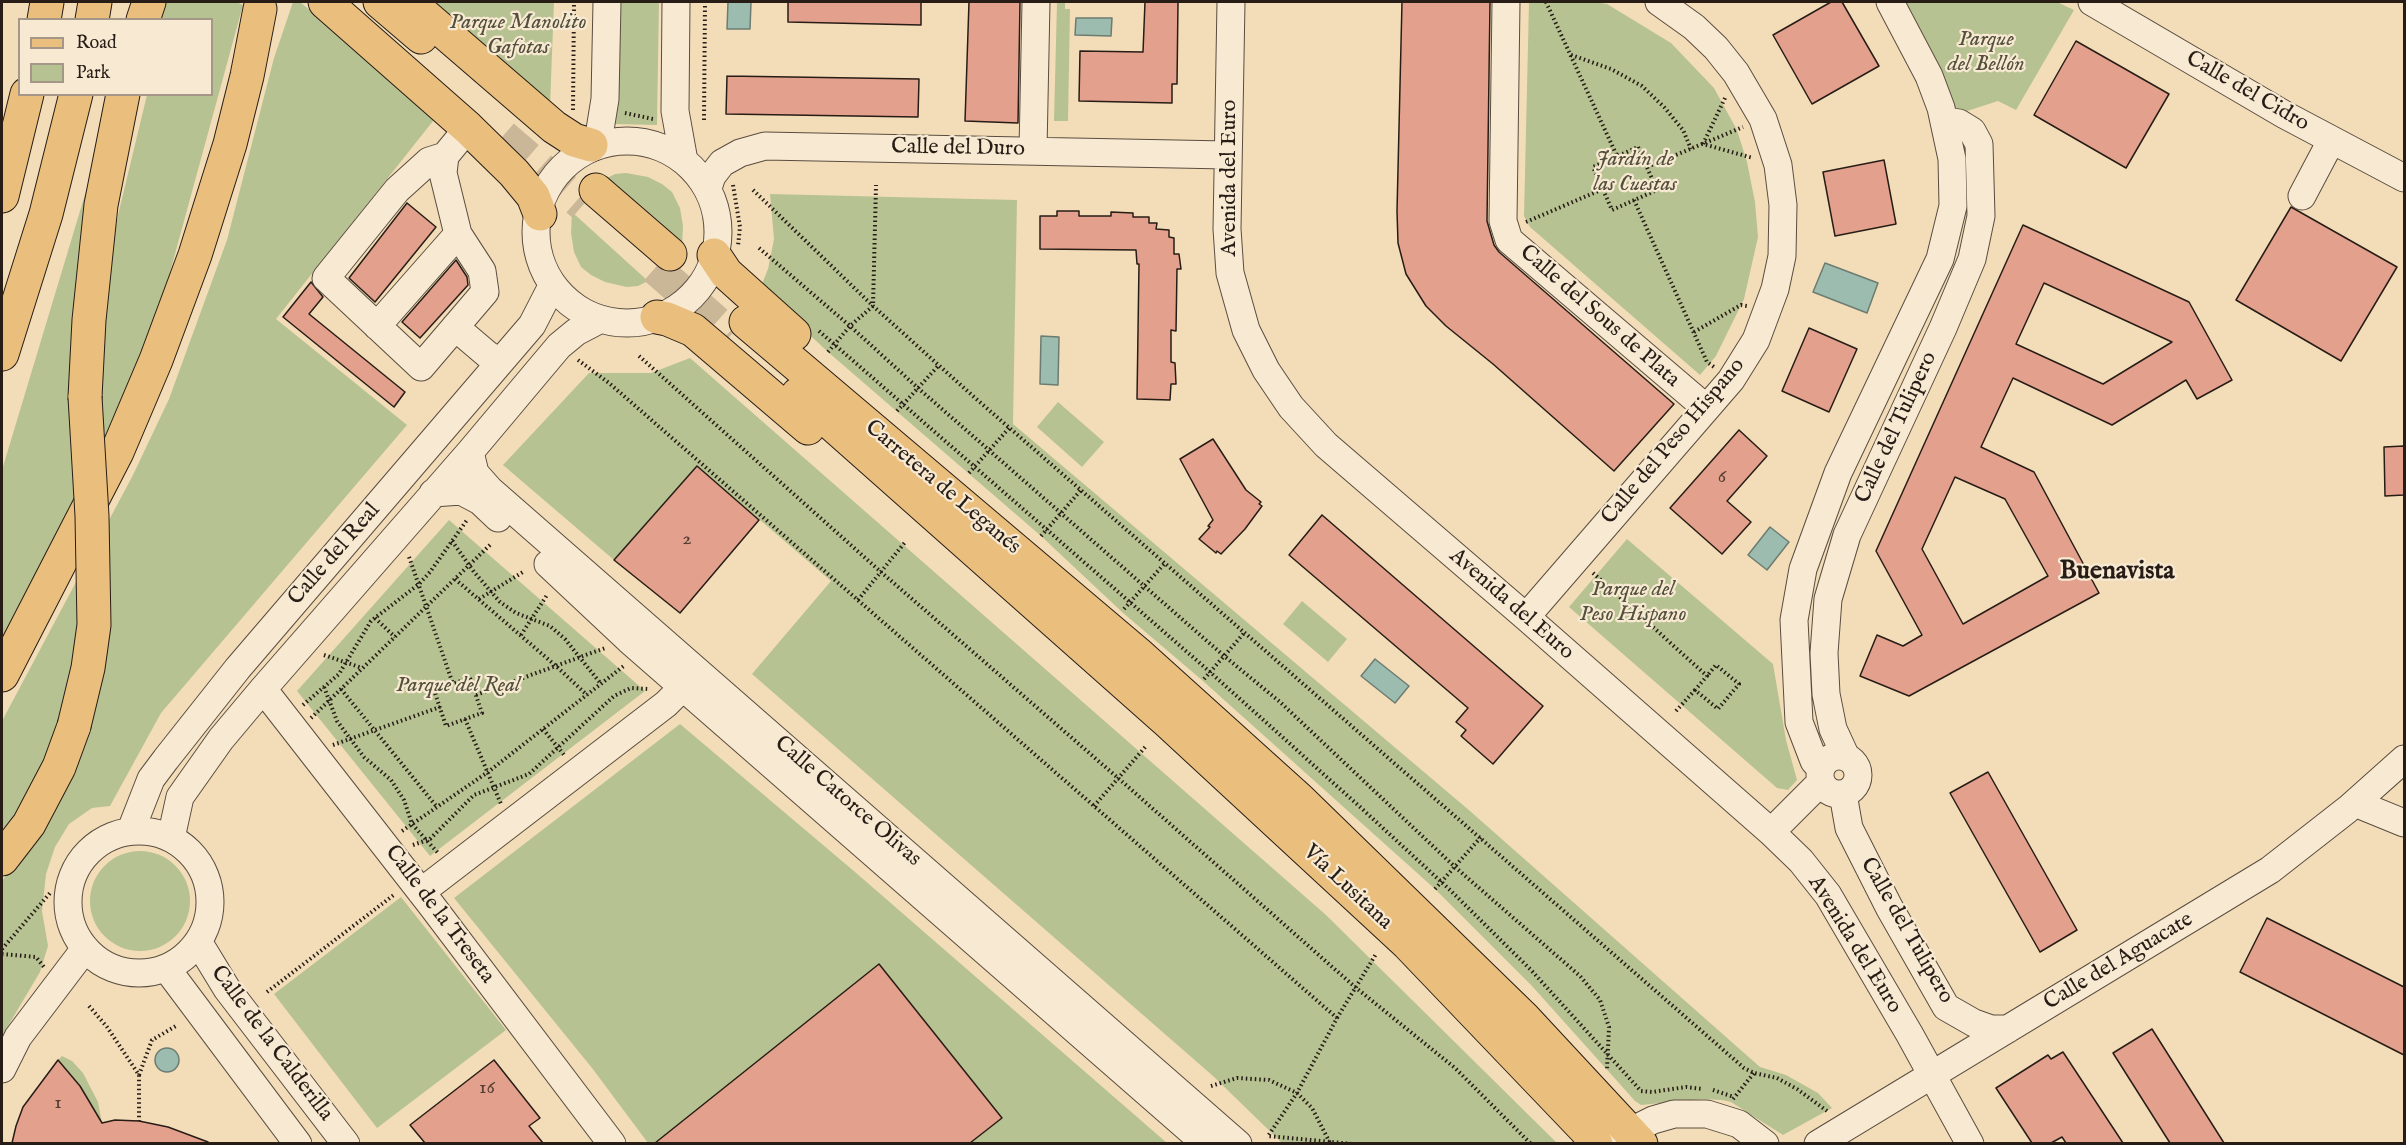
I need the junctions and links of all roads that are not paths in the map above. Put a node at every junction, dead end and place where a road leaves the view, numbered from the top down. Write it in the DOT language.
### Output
graph roads {
  1 [pos="47,2"];
  2 [pos="95,2"];
  3 [pos="140,2"];
  4 [pos="149,2"];
  5 [pos="325,2"];
  6 [pos="346,2"];
  7 [pos="380,2"];
  8 [pos="409,2"];
  9 [pos="607,2"];
  10 [pos="676,2"];
  11 [pos="1036,2"];
  12 [pos="1231,2"];
  13 [pos="1506,2"];
  14 [pos="1659,2"];
  15 [pos="1890,2"];
  16 [pos="2092,2"];
  17 [pos="260,9"];
  18 [pos="44,18"];
  19 [pos="92,18"];
  20 [pos="137,18"];
  21 [pos="144,18"];
  22 [pos="27,96"];
  23 [pos="76,96"];
  24 [pos="123,96"];
  25 [pos="1944,122"];
  26 [pos="468,128"];
  27 [pos="2331,141"];
  28 [pos="594,144"];
  29 [pos="1033,150"];
  30 [pos="1227,154"];
  31 [pos="445,156"];
  32 [pos="684,160"];
  33 [pos="2404,178"];
  34 [pos="719,183"];
  35 [pos="2,196"];
  36 [pos="2302,196"];
  37 [pos="589,198"];
  38 [pos="540,214"];
  39 [pos="458,234"];
  40 [pos="726,255"];
  41 [pos="663,261"];
  42 [pos="551,288"];
  43 [pos="657,317"];
  44 [pos="599,320"];
  45 [pos="377,326"];
  46 [pos="455,327"];
  47 [pos="2,354"];
  48 [pos="500,362"];
  49 [pos="1706,408"];
  50 [pos="470,452"];
  51 [pos="433,493"];
  52 [pos="1526,617"];
  53 [pos="1083,648"];
  54 [pos="1137,653"];
  55 [pos="2,675"];
  56 [pos="683,687"];
  57 [pos="263,689"];
  58 [pos="1846,757"];
  59 [pos="2404,759"];
  60 [pos="1828,782"];
  61 [pos="2355,803"];
  62 [pos="2404,823"];
  63 [pos="131,830"];
  64 [pos="1771,832"];
  65 [pos="171,837"];
  66 [pos="2,859"];
  67 [pos="412,890"];
  68 [pos="198,943"];
  69 [pos="84,950"];
  70 [pos="167,969"];
  71 [pos="2008,1029"];
  72 [pos="2,1069"];
  73 [pos="1932,1076"];
  74 [pos="1630,1139"];
  75 [pos="298,1143"];
  76 [pos="346,1143"];
  77 [pos="612,1143"];
  78 [pos="1206,1143"];
  79 [pos="1238,1143"];
  80 [pos="1596,1143"];
  81 [pos="1765,1143"];
  82 [pos="1818,1143"];
  83 [pos="1970,1143"];
  1 -- 18 [label="main road"];
  2 -- 19 [label="main road"];
  3 -- 20 [label="main road"];
  4 -- 21 [label="main road"];
  5 -- 26 [label="main road"];
  6 -- 7 [label="main road"];
  8 -- 28 [label="main road"];
  9 -- 28 [label="street"];
  10 -- 32 [label="street"];
  11 -- 29 [label="street"];
  12 -- 30 [label="street, Avenida del Euro"];
  13 -- 49 [label="street, Calle del Sous de Plata"];
  14 -- 49 [label="street, Calle del Peso Hispano"];
  15 -- 25 [label="street, Calle del Tulipero"];
  16 -- 27 [label="street, Calle del Cidro"];
  17 -- 55 [label="main road"];
  22 -- 35 [label="main road"];
  23 -- 47 [label="main road"];
  24 -- 66 [label="main road, bridge"];
  25 -- 58 [label="street, Calle del Tulipero"];
  25 -- 60 [label="street, Calle del Tulipero"];
  26 -- 31 [label="street"];
  26 -- 38 [label="main road"];
  27 -- 33 [label="street, Calle del Cidro"];
  27 -- 36 [label="street"];
  28 -- 32 [label="street"];
  28 -- 38 [label="street"];
  29 -- 30 [label="street, Calle del Duro"];
  29 -- 34 [label="street, Calle del Duro"];
  30 -- 52 [label="street, Avenida del Euro"];
  31 -- 39 [label="street"];
  31 -- 45 [label="street"];
  32 -- 34 [label="street"];
  34 -- 40 [label="street"];
  37 -- 41 [label="main road"];
  38 -- 42 [label="street"];
  39 -- 45 [label="street"];
  39 -- 46 [label="street"];
  40 -- 43 [label="street"];
  40 -- 54 [label="main road"];
  42 -- 44 [label="street"];
  42 -- 48 [label="street, Calle del Real"];
  43 -- 44 [label="street"];
  43 -- 53 [label="main road"];
  44 -- 50 [label="street, Calle del Real"];
  45 -- 46 [label="street"];
  46 -- 48 [label="street"];
  48 -- 63 [label="street, Calle del Real"];
  49 -- 52 [label="street, Calle del Peso Hispano"];
  50 -- 51 [label="street, Calle del Real"];
  50 -- 79 [label="street, Calle Catorce Olivas"];
  51 -- 56 [label="street, Calle Catorce Olivas"];
  51 -- 57 [label="street, Calle del Real"];
  52 -- 64 [label="street, Avenida del Euro"];
  53 -- 54 [label="main road, Carretera de Leganés"];
  53 -- 80 [label="main road, Vía Lusitana"];
  54 -- 74 [label="main road, Vía Lusitana"];
  56 -- 67 [label="street"];
  56 -- 78 [label="street, Calle Catorce Olivas"];
  57 -- 65 [label="street, Calle del Real"];
  57 -- 67 [label="street, Calle de la Treseta"];
  58 -- 60 [label="street"];
  58 -- 60 [label="street, Calle del Tulipero"];
  59 -- 61 [label="street, Calle del Aguacate"];
  60 -- 64 [label="street"];
  60 -- 71 [label="street, Calle del Tulipero"];
  61 -- 62 [label="street"];
  61 -- 71 [label="street, Calle del Aguacate"];
  63 -- 65 [label="street"];
  63 -- 69 [label="street"];
  64 -- 73 [label="street, Avenida del Euro"];
  65 -- 68 [label="street"];
  67 -- 77 [label="street, Calle de la Treseta"];
  68 -- 70 [label="street"];
  68 -- 76 [label="street, Calle de la Calderilla"];
  69 -- 70 [label="street"];
  69 -- 72 [label="street"];
  70 -- 75 [label="street, Calle de la Calderilla"];
  71 -- 73 [label="street, Calle del Aguacate"];
  73 -- 82 [label="street, Calle del Aguacate"];
  73 -- 83 [label="street, Avenida del Euro"];
  74 -- 81 [label="street"];
}
